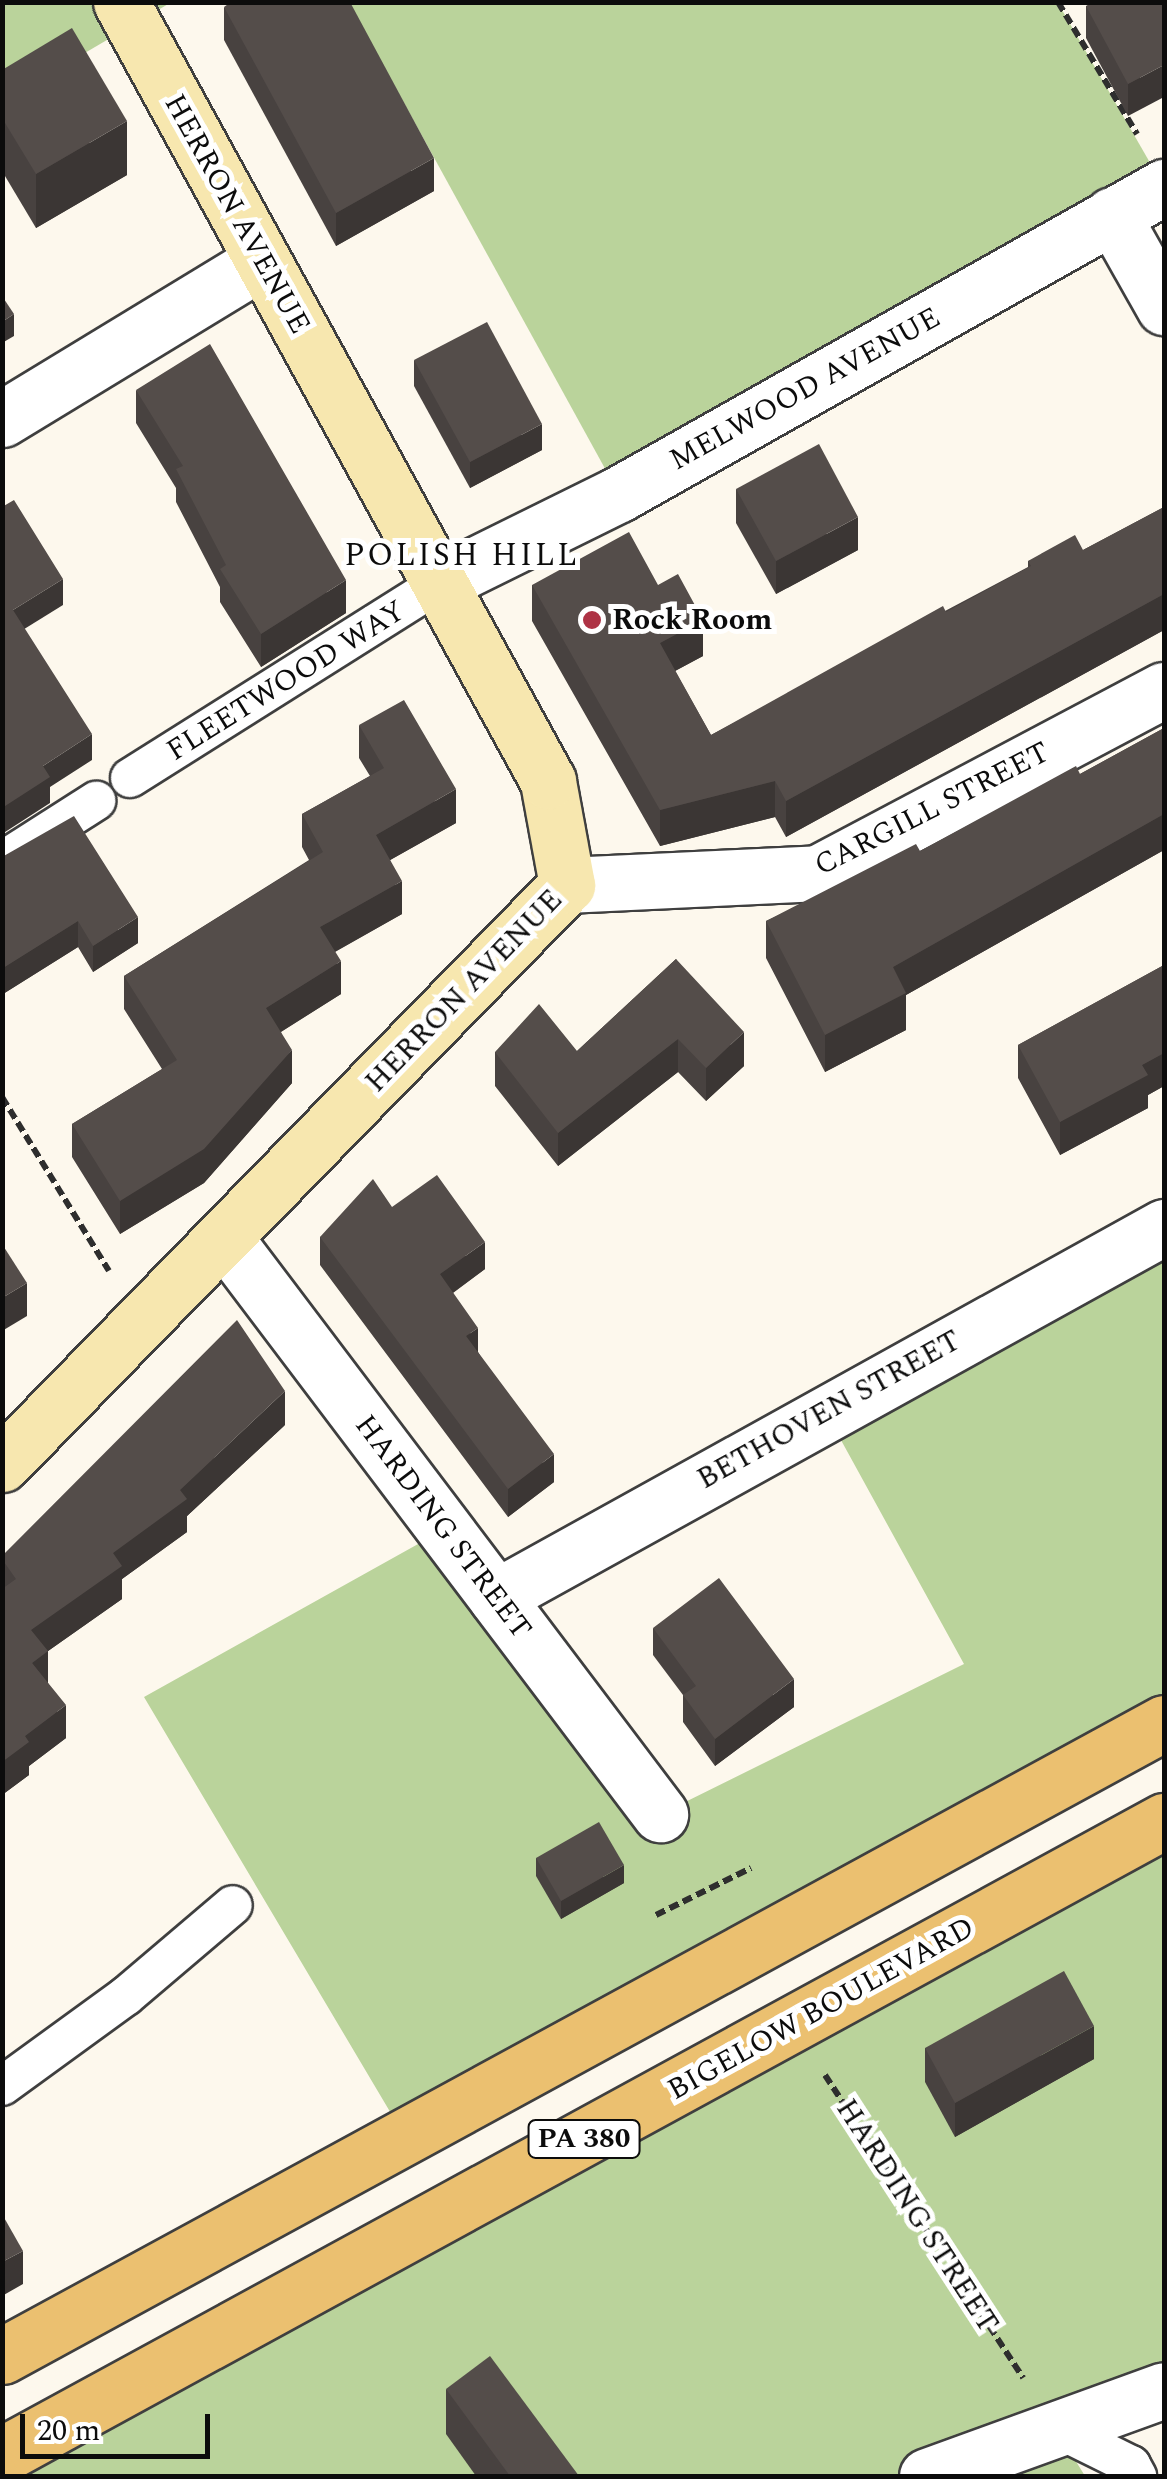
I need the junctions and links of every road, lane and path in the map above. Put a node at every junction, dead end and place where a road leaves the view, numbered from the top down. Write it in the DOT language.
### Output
graph roads {
  1 [pos="121,2"];
  2 [pos="1058,2"];
  3 [pos="1152,164"];
  4 [pos="1112,215"];
  5 [pos="262,260"];
  6 [pos="1164,307"];
  7 [pos="2,419"];
  8 [pos="441,582"];
  9 [pos="1164,690"];
  10 [pos="130,778"];
  11 [pos="96,802"];
  12 [pos="2,861"];
  13 [pos="566,885"];
  14 [pos="2,1097"];
  15 [pos="1164,1227"];
  16 [pos="226,1240"];
  17 [pos="113,1277"];
  18 [pos="2,1464"];
  19 [pos="496,1597"];
  20 [pos="1164,1723"];
  21 [pos="660,1814"];
  22 [pos="1164,1821"];
  23 [pos="750,1868"];
  24 [pos="233,1905"];
  25 [pos="656,1915"];
  26 [pos="819,2066"];
  27 [pos="2,2086"];
  28 [pos="2,2356"];
  29 [pos="1164,2390"];
  30 [pos="1041,2406"];
  31 [pos="2,2455"];
  32 [pos="928,2476"];
  33 [pos="1138,2476"];
  1 -- 5 [label="street, HERRON AVENUE"];
  2 -- 3 [label="path"];
  3 -- 4 [label="street, MELWOOD AVENUE"];
  4 -- 6 [label="street"];
  4 -- 8 [label="street, MELWOOD AVENUE"];
  5 -- 7 [label="street"];
  5 -- 8 [label="street, HERRON AVENUE"];
  8 -- 10 [label="lane, FLEETWOOD WAY"];
  8 -- 13 [label="street, HERRON AVENUE"];
  9 -- 13 [label="street, CARGILL STREET"];
  11 -- 12 [label="lane"];
  13 -- 16 [label="street, HERRON AVENUE"];
  14 -- 17 [label="path"];
  15 -- 19 [label="street, BETHOVEN STREET"];
  16 -- 18 [label="street, HERRON AVENUE"];
  16 -- 19 [label="street, HARDING STREET"];
  19 -- 21 [label="street, HARDING STREET"];
  20 -- 28 [label="main road, PA 380"];
  22 -- 31 [label="main road, BIGELOW BOULEVARD / PA 380"];
  23 -- 25 [label="path"];
  24 -- 27 [label="lane"];
  26 -- 30 [label="path, HARDING STREET"];
  29 -- 30 [label="street"];
  30 -- 32 [label="street"];
  30 -- 33 [label="lane"];
}
